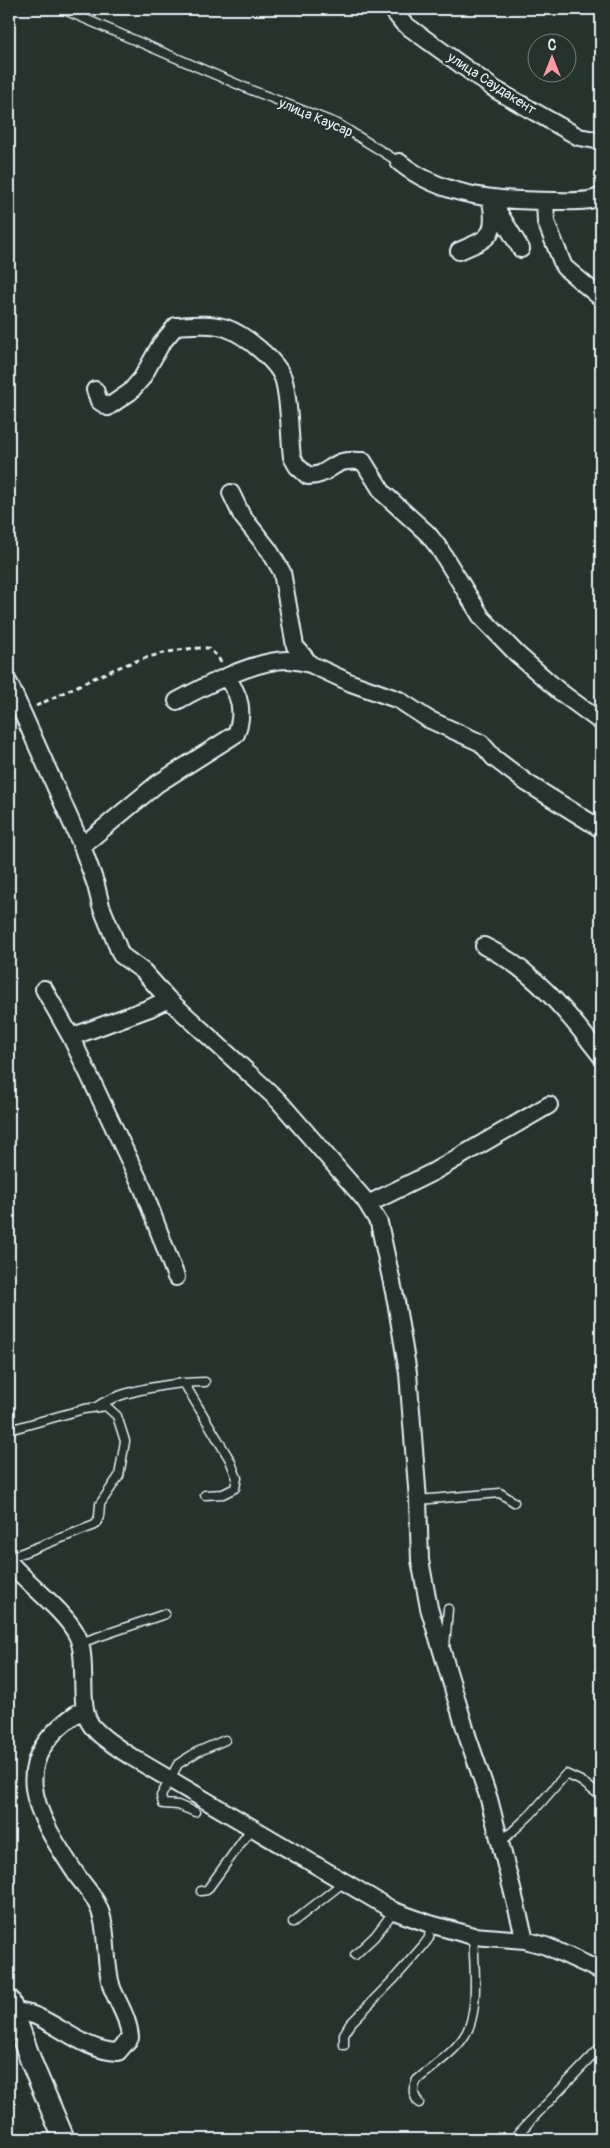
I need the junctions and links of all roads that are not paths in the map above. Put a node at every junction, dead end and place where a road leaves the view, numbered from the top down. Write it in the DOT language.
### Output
graph roads {
  1 [pos="62,9"];
  2 [pos="392,9"];
  3 [pos="601,141"];
  4 [pos="399,162"];
  5 [pos="601,196"];
  6 [pos="492,200"];
  7 [pos="545,202"];
  8 [pos="522,249"];
  9 [pos="459,251"];
  10 [pos="601,298"];
  11 [pos="95,390"];
  12 [pos="231,493"];
  13 [pos="310,664"];
  14 [pos="226,678"];
  15 [pos="9,683"];
  16 [pos="177,701"];
  17 [pos="601,722"];
  18 [pos="601,829"];
  19 [pos="82,846"];
  20 [pos="484,946"];
  21 [pos="44,989"];
  22 [pos="168,999"];
  23 [pos="71,1037"];
  24 [pos="601,1056"];
  25 [pos="549,1105"];
  26 [pos="368,1204"];
  27 [pos="176,1276"];
  28 [pos="205,1382"];
  29 [pos="184,1384"];
  30 [pos="97,1407"];
  31 [pos="9,1430"];
  32 [pos="205,1495"];
  33 [pos="418,1500"];
  34 [pos="514,1502"];
  35 [pos="9,1558"];
  36 [pos="9,1562"];
  37 [pos="448,1609"];
  38 [pos="165,1614"];
  39 [pos="80,1643"];
  40 [pos="444,1654"];
  41 [pos="85,1708"];
  42 [pos="225,1740"];
  43 [pos="172,1780"];
  44 [pos="597,1793"];
  45 [pos="195,1812"];
  46 [pos="251,1829"];
  47 [pos="499,1844"];
  48 [pos="346,1881"];
  49 [pos="200,1891"];
  50 [pos="394,1911"];
  51 [pos="293,1922"];
  52 [pos="430,1924"];
  53 [pos="473,1936"];
  54 [pos="525,1940"];
  55 [pos="355,1956"];
  56 [pos="601,1971"];
  57 [pos="11,2005"];
  58 [pos="344,2046"];
  59 [pos="601,2046"];
  60 [pos="419,2102"];
  61 [pos="64,2139"];
  62 [pos="513,2139"];
  1 -- 4 [label="lane, улица Каусар"];
  2 -- 3 [label="street, улица Саудакент"];
  4 -- 6 [label="street, улица Каусар"];
  5 -- 7 [label="street, улица Каусар"];
  6 -- 7 [label="street, улица Каусар"];
  6 -- 8 [label="street"];
  6 -- 9 [label="street"];
  7 -- 10 [label="street"];
  11 -- 17 [label="street"];
  12 -- 13 [label="street"];
  13 -- 14 [label="street"];
  13 -- 18 [label="street"];
  14 -- 16 [label="street"];
  14 -- 19 [label="street"];
  15 -- 19 [label="street"];
  19 -- 22 [label="street"];
  20 -- 24 [label="street"];
  21 -- 23 [label="street"];
  22 -- 23 [label="street"];
  22 -- 26 [label="street"];
  23 -- 27 [label="street"];
  25 -- 26 [label="street"];
  26 -- 33 [label="street"];
  28 -- 29 [label="lane"];
  29 -- 30 [label="lane"];
  29 -- 32 [label="lane"];
  30 -- 31 [label="lane"];
  30 -- 35 [label="lane"];
  33 -- 34 [label="lane"];
  33 -- 40 [label="street"];
  36 -- 39 [label="street"];
  37 -- 40 [label="lane"];
  38 -- 39 [label="lane"];
  39 -- 41 [label="street"];
  40 -- 47 [label="street"];
  41 -- 43 [label="street"];
  41 -- 57 [label="street"];
  42 -- 43 [label="lane"];
  43 -- 45 [label="lane"];
  43 -- 46 [label="street"];
  44 -- 47 [label="lane"];
  46 -- 48 [label="street"];
  46 -- 49 [label="lane"];
  47 -- 54 [label="street"];
  48 -- 50 [label="street"];
  48 -- 51 [label="lane"];
  50 -- 52 [label="street"];
  50 -- 55 [label="lane"];
  52 -- 53 [label="street"];
  52 -- 58 [label="lane"];
  53 -- 54 [label="street"];
  53 -- 60 [label="lane"];
  54 -- 56 [label="street"];
  57 -- 61 [label="street"];
  59 -- 62 [label="lane"];
}
